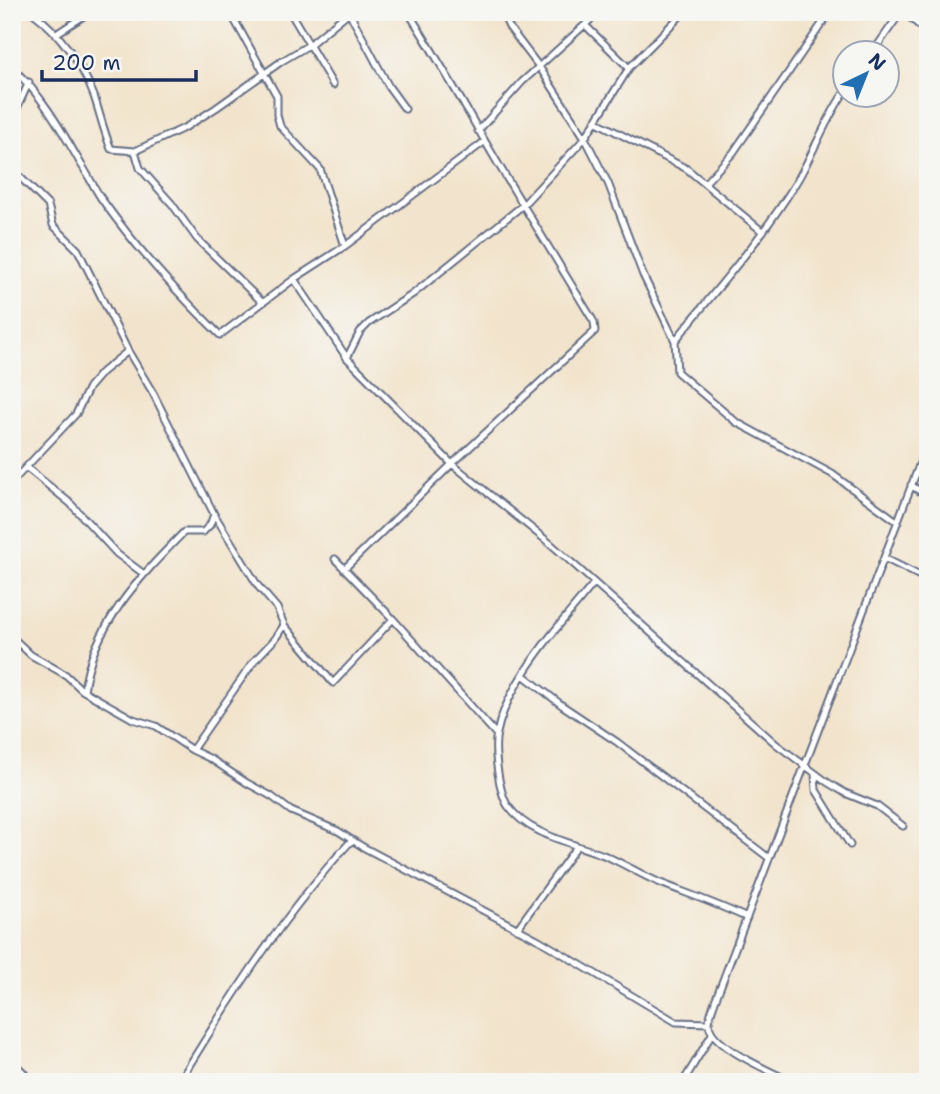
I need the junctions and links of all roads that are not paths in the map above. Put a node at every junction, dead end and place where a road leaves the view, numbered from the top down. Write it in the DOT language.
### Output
graph roads {
  1 [pos="32,12"];
  2 [pos="90,12"];
  3 [pos="230,12"];
  4 [pos="290,12"];
  5 [pos="408,12"];
  6 [pos="502,12"];
  7 [pos="599,12"];
  8 [pos="684,12"];
  9 [pos="830,12"];
  10 [pos="903,12"];
  11 [pos="585,25"];
  12 [pos="928,33"];
  13 [pos="56,34"];
  14 [pos="884,38"];
  15 [pos="309,45"];
  16 [pos="12,68"];
  17 [pos="540,68"];
  18 [pos="629,68"];
  19 [pos="264,74"];
  20 [pos="29,82"];
  21 [pos="333,85"];
  22 [pos="835,108"];
  23 [pos="404,109"];
  24 [pos="12,119"];
  25 [pos="595,121"];
  26 [pos="478,131"];
  27 [pos="585,138"];
  28 [pos="484,142"];
  29 [pos="135,151"];
  30 [pos="12,169"];
  31 [pos="705,183"];
  32 [pos="523,205"];
  33 [pos="762,232"];
  34 [pos="345,246"];
  35 [pos="294,279"];
  36 [pos="262,302"];
  37 [pos="675,341"];
  38 [pos="128,351"];
  39 [pos="347,358"];
  40 [pos="928,442"];
  41 [pos="452,464"];
  42 [pos="27,468"];
  43 [pos="12,482"];
  44 [pos="911,485"];
  45 [pos="928,497"];
  46 [pos="214,514"];
  47 [pos="898,522"];
  48 [pos="884,558"];
  49 [pos="335,559"];
  50 [pos="344,569"];
  51 [pos="144,574"];
  52 [pos="928,580"];
  53 [pos="594,583"];
  54 [pos="393,619"];
  55 [pos="284,625"];
  56 [pos="12,637"];
  57 [pos="523,676"];
  58 [pos="84,691"];
  59 [pos="496,734"];
  60 [pos="192,750"];
  61 [pos="805,767"];
  62 [pos="815,774"];
  63 [pos="903,826"];
  64 [pos="352,840"];
  65 [pos="850,845"];
  66 [pos="577,846"];
  67 [pos="769,858"];
  68 [pos="747,918"];
  69 [pos="517,929"];
  70 [pos="709,1023"];
  71 [pos="712,1034"];
  72 [pos="12,1061"];
  73 [pos="33,1082"];
  74 [pos="179,1082"];
  75 [pos="683,1082"];
  76 [pos="792,1082"];
  1 -- 13 [label="street"];
  2 -- 13 [label="street"];
  3 -- 19 [label="street"];
  4 -- 15 [label="street"];
  5 -- 26 [label="street"];
  6 -- 17 [label="street"];
  7 -- 11 [label="street"];
  8 -- 18 [label="street"];
  9 -- 31 [label="street"];
  10 -- 12 [label="street"];
  10 -- 14 [label="street"];
  11 -- 17 [label="street"];
  11 -- 18 [label="street"];
  13 -- 29 [label="street"];
  15 -- 19 [label="street"];
  15 -- 21 [label="street"];
  15 -- 23 [label="street"];
  16 -- 20 [label="street"];
  17 -- 26 [label="street"];
  17 -- 27 [label="street"];
  18 -- 25 [label="street"];
  19 -- 29 [label="street"];
  19 -- 34 [label="street"];
  20 -- 24 [label="street"];
  20 -- 36 [label="street"];
  22 -- 33 [label="street"];
  25 -- 27 [label="street"];
  25 -- 31 [label="street"];
  26 -- 28 [label="street"];
  27 -- 32 [label="street"];
  27 -- 37 [label="street"];
  28 -- 32 [label="street"];
  28 -- 34 [label="street"];
  29 -- 36 [label="street"];
  30 -- 38 [label="street"];
  31 -- 33 [label="street"];
  32 -- 39 [label="street"];
  32 -- 41 [label="street"];
  33 -- 37 [label="street"];
  34 -- 35 [label="street"];
  35 -- 36 [label="street"];
  35 -- 39 [label="street"];
  37 -- 47 [label="street"];
  38 -- 42 [label="street"];
  38 -- 46 [label="street"];
  39 -- 41 [label="street"];
  40 -- 44 [label="street"];
  41 -- 50 [label="street"];
  41 -- 53 [label="street"];
  42 -- 43 [label="street"];
  42 -- 51 [label="street"];
  44 -- 45 [label="street"];
  44 -- 47 [label="street"];
  46 -- 51 [label="street"];
  46 -- 55 [label="street"];
  47 -- 48 [label="street"];
  48 -- 52 [label="street"];
  48 -- 61 [label="street"];
  49 -- 50 [label="street"];
  50 -- 54 [label="street"];
  51 -- 58 [label="street"];
  53 -- 57 [label="street"];
  53 -- 61 [label="street"];
  54 -- 55 [label="street"];
  54 -- 59 [label="street"];
  55 -- 60 [label="street"];
  56 -- 58 [label="street"];
  57 -- 59 [label="street"];
  57 -- 67 [label="street"];
  58 -- 60 [label="street"];
  59 -- 66 [label="street"];
  60 -- 64 [label="street"];
  61 -- 62 [label="street"];
  61 -- 67 [label="street"];
  62 -- 63 [label="street"];
  62 -- 65 [label="street"];
  64 -- 69 [label="street"];
  64 -- 74 [label="street"];
  66 -- 68 [label="street"];
  66 -- 69 [label="street"];
  67 -- 68 [label="street"];
  68 -- 70 [label="street"];
  69 -- 70 [label="street"];
  70 -- 71 [label="street"];
  71 -- 75 [label="street"];
  71 -- 76 [label="street"];
  72 -- 73 [label="street"];
}
